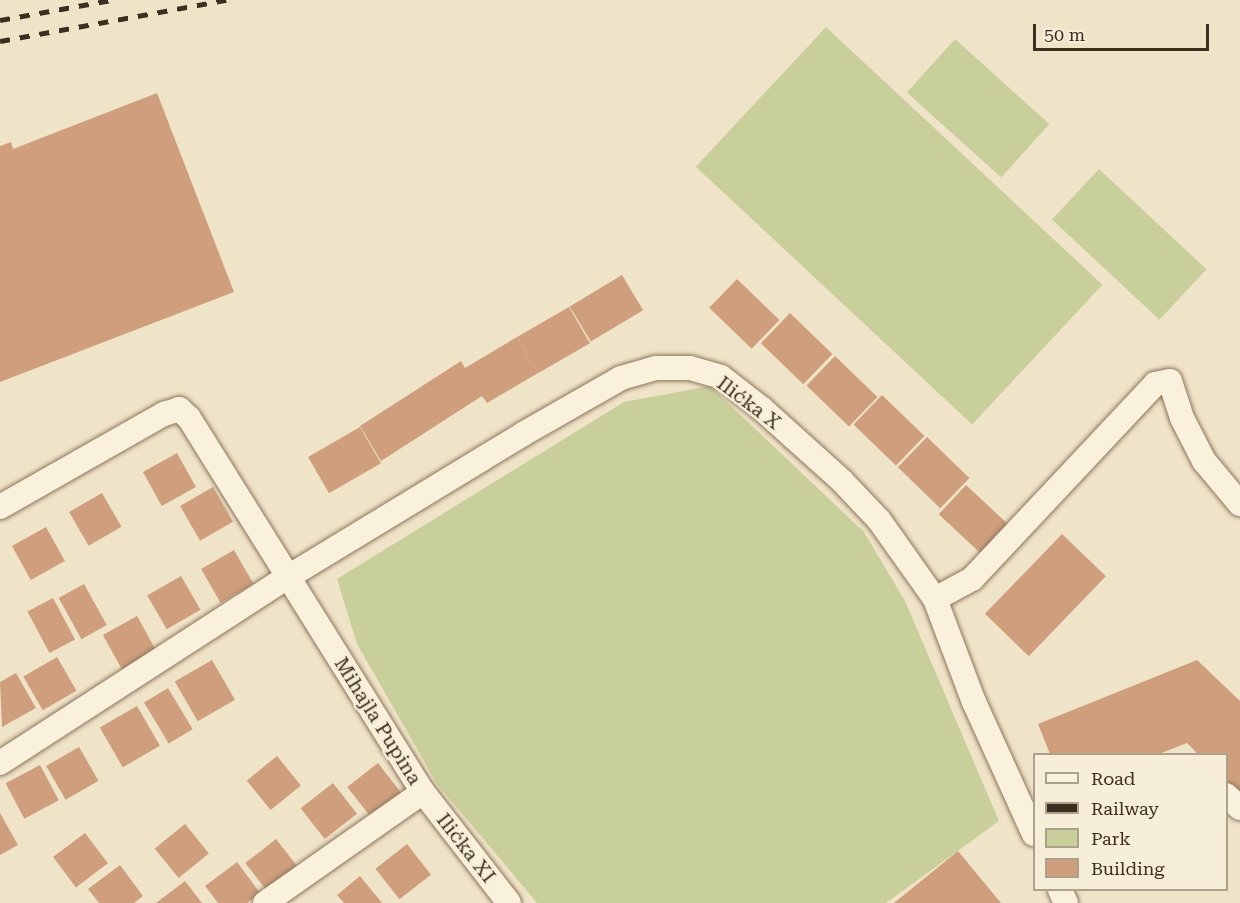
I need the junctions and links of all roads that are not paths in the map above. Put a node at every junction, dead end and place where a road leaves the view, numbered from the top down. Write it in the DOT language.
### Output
graph roads {
  1 [pos="1240,504"];
  2 [pos="0,507"];
  3 [pos="288,577"];
  4 [pos="935,599"];
  5 [pos="0,763"];
  6 [pos="423,792"];
  7 [pos="1228,796"];
  8 [pos="1240,808"];
  9 [pos="1032,821"];
  10 [pos="265,903"];
  11 [pos="509,903"];
  1 -- 4 [label="street"];
  2 -- 3 [label="street, Mihajla Pupina"];
  3 -- 4 [label="street, Ilićka X"];
  3 -- 5 [label="street"];
  3 -- 6 [label="street, Mihajla Pupina"];
  4 -- 9 [label="street, Ilićka X"];
  6 -- 10 [label="street, Mihajla Pupina"];
  6 -- 11 [label="street, Ilićka XI"];
  7 -- 8 [label="street"];
}
